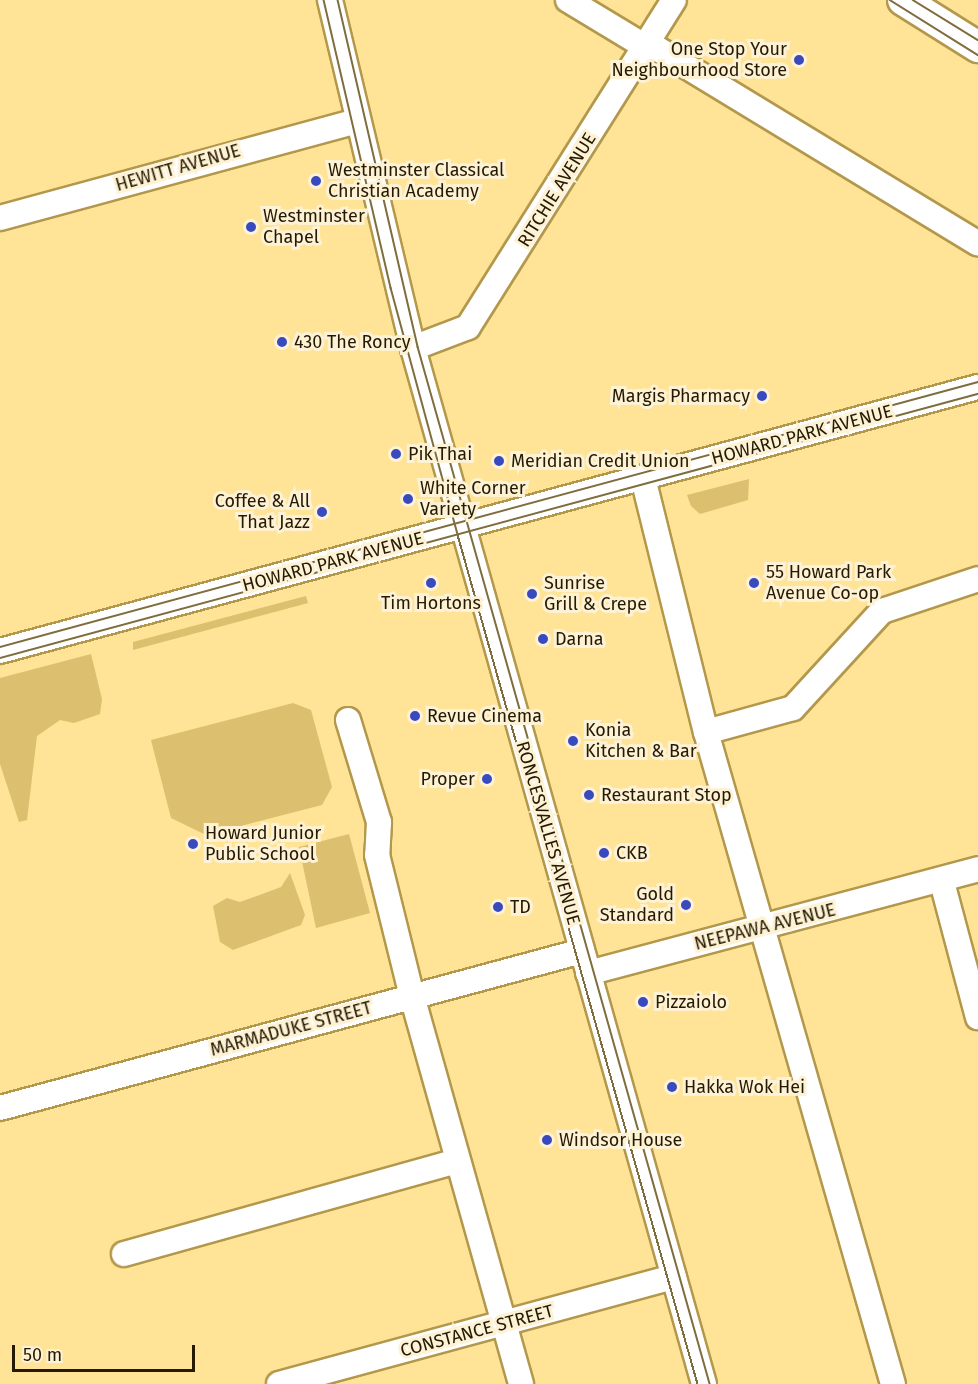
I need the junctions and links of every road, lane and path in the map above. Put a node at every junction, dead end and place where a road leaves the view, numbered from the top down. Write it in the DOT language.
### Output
graph roads {
  1 [pos="330,0"];
  2 [pos="568,0"];
  3 [pos="674,0"];
  4 [pos="903,0"];
  5 [pos="647,45"];
  6 [pos="978,46"];
  7 [pos="357,121"];
  8 [pos="0,218"];
  9 [pos="978,244"];
  10 [pos="413,348"];
  11 [pos="978,387"];
  12 [pos="643,478"];
  13 [pos="464,527"];
  14 [pos="978,579"];
  15 [pos="0,651"];
  16 [pos="348,720"];
  17 [pos="706,732"];
  18 [pos="978,869"];
  19 [pos="942,882"];
  20 [pos="765,927"];
  21 [pos="585,962"];
  22 [pos="412,996"];
  23 [pos="978,1017"];
  24 [pos="0,1108"];
  25 [pos="457,1161"];
  26 [pos="124,1254"];
  27 [pos="674,1277"];
  28 [pos="503,1324"];
  29 [pos="279,1384"];
  30 [pos="521,1384"];
  31 [pos="705,1384"];
  32 [pos="893,1384"];
  1 -- 7 [label="street, RONCESVALLES AVENUE"];
  2 -- 5 [label="street"];
  3 -- 5 [label="street, RITCHIE AVENUE"];
  4 -- 6 [label="main road"];
  5 -- 9 [label="street"];
  5 -- 10 [label="street, RITCHIE AVENUE"];
  7 -- 8 [label="street, HEWITT AVENUE"];
  7 -- 10 [label="street, RONCESVALLES AVENUE"];
  10 -- 13 [label="street, RONCESVALLES AVENUE"];
  11 -- 12 [label="street, HOWARD PARK AVENUE"];
  12 -- 13 [label="street, HOWARD PARK AVENUE"];
  12 -- 17 [label="street"];
  13 -- 15 [label="street, HOWARD PARK AVENUE"];
  13 -- 21 [label="street, RONCESVALLES AVENUE"];
  14 -- 17 [label="street"];
  16 -- 22 [label="street"];
  17 -- 20 [label="street"];
  18 -- 19 [label="street, NEEPAWA AVENUE"];
  19 -- 20 [label="street, NEEPAWA AVENUE"];
  19 -- 23 [label="street"];
  20 -- 21 [label="street, NEEPAWA AVENUE"];
  20 -- 32 [label="street"];
  21 -- 22 [label="street, MARMADUKE STREET"];
  21 -- 27 [label="street, RONCESVALLES AVENUE"];
  22 -- 24 [label="street, MARMADUKE STREET"];
  22 -- 25 [label="street"];
  25 -- 26 [label="street"];
  25 -- 28 [label="street"];
  27 -- 28 [label="street, CONSTANCE STREET"];
  27 -- 31 [label="street, RONCESVALLES AVENUE"];
  28 -- 29 [label="street, CONSTANCE STREET"];
  28 -- 30 [label="street"];
}
